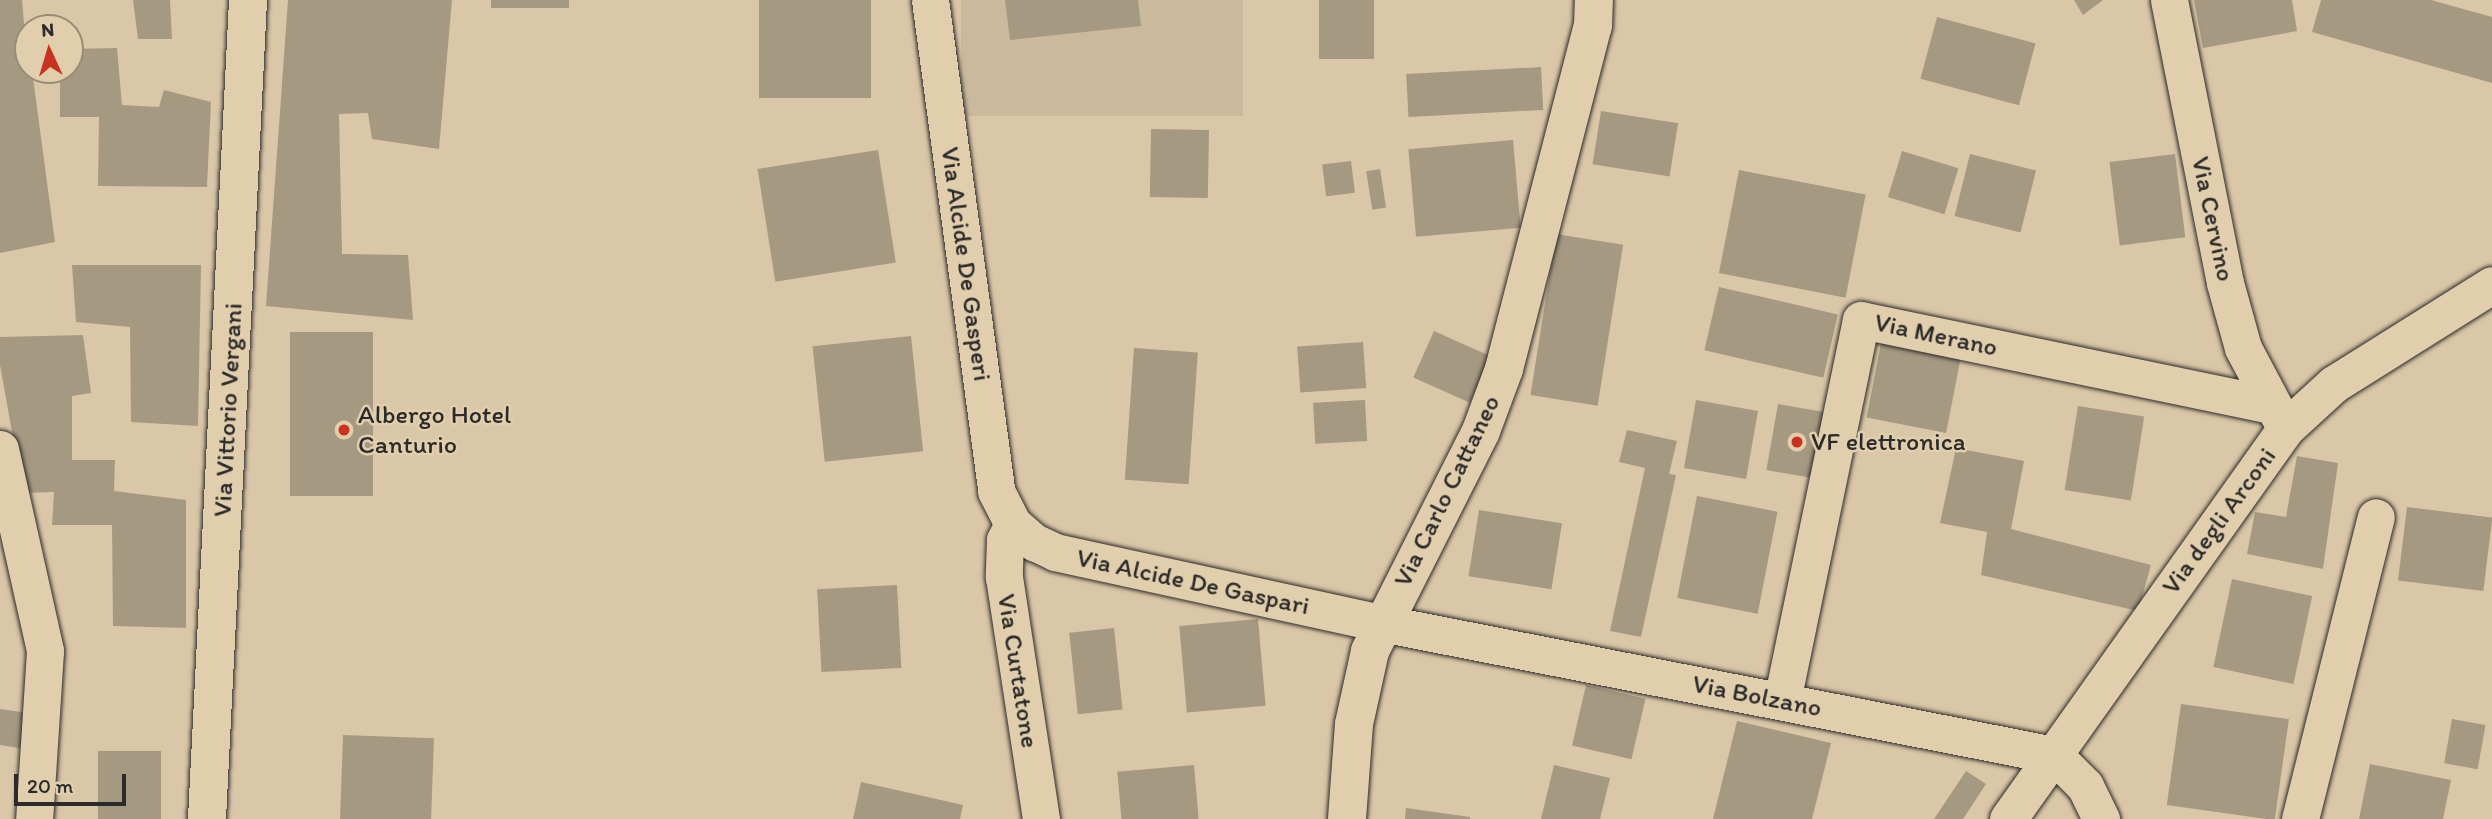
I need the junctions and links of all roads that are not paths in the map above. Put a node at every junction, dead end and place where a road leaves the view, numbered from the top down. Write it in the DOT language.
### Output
graph roads {
  1 [pos="248,0"];
  2 [pos="930,0"];
  3 [pos="1594,0"];
  4 [pos="2169,0"];
  5 [pos="2492,285"];
  6 [pos="2279,416"];
  7 [pos="0,449"];
  8 [pos="2376,517"];
  9 [pos="1013,524"];
  10 [pos="1381,623"];
  11 [pos="1782,701"];
  12 [pos="2054,755"];
  13 [pos="34,819"];
  14 [pos="207,819"];
  15 [pos="1041,819"];
  16 [pos="1347,819"];
  17 [pos="2008,819"];
  18 [pos="2101,819"];
  19 [pos="2300,819"];
  1 -- 14 [label="street, Via Vittorio Vergani"];
  2 -- 9 [label="street, Via Alcide De Gasperi"];
  3 -- 10 [label="street, Via Carlo Cattaneo"];
  4 -- 6 [label="street, Via Cervino"];
  5 -- 6 [label="street, Via degli Arconi"];
  6 -- 11 [label="street, Via Merano"];
  6 -- 12 [label="street, Via degli Arconi"];
  7 -- 13 [label="street"];
  8 -- 19 [label="street"];
  9 -- 10 [label="street, Via Alcide De Gaspari"];
  9 -- 15 [label="street, Via Curtatone"];
  10 -- 11 [label="street, Via Bolzano"];
  10 -- 16 [label="street, Via Carlo Cattaneo"];
  11 -- 12 [label="street, Via Bolzano"];
  12 -- 17 [label="street, Via degli Arconi"];
  12 -- 18 [label="street"];
}
